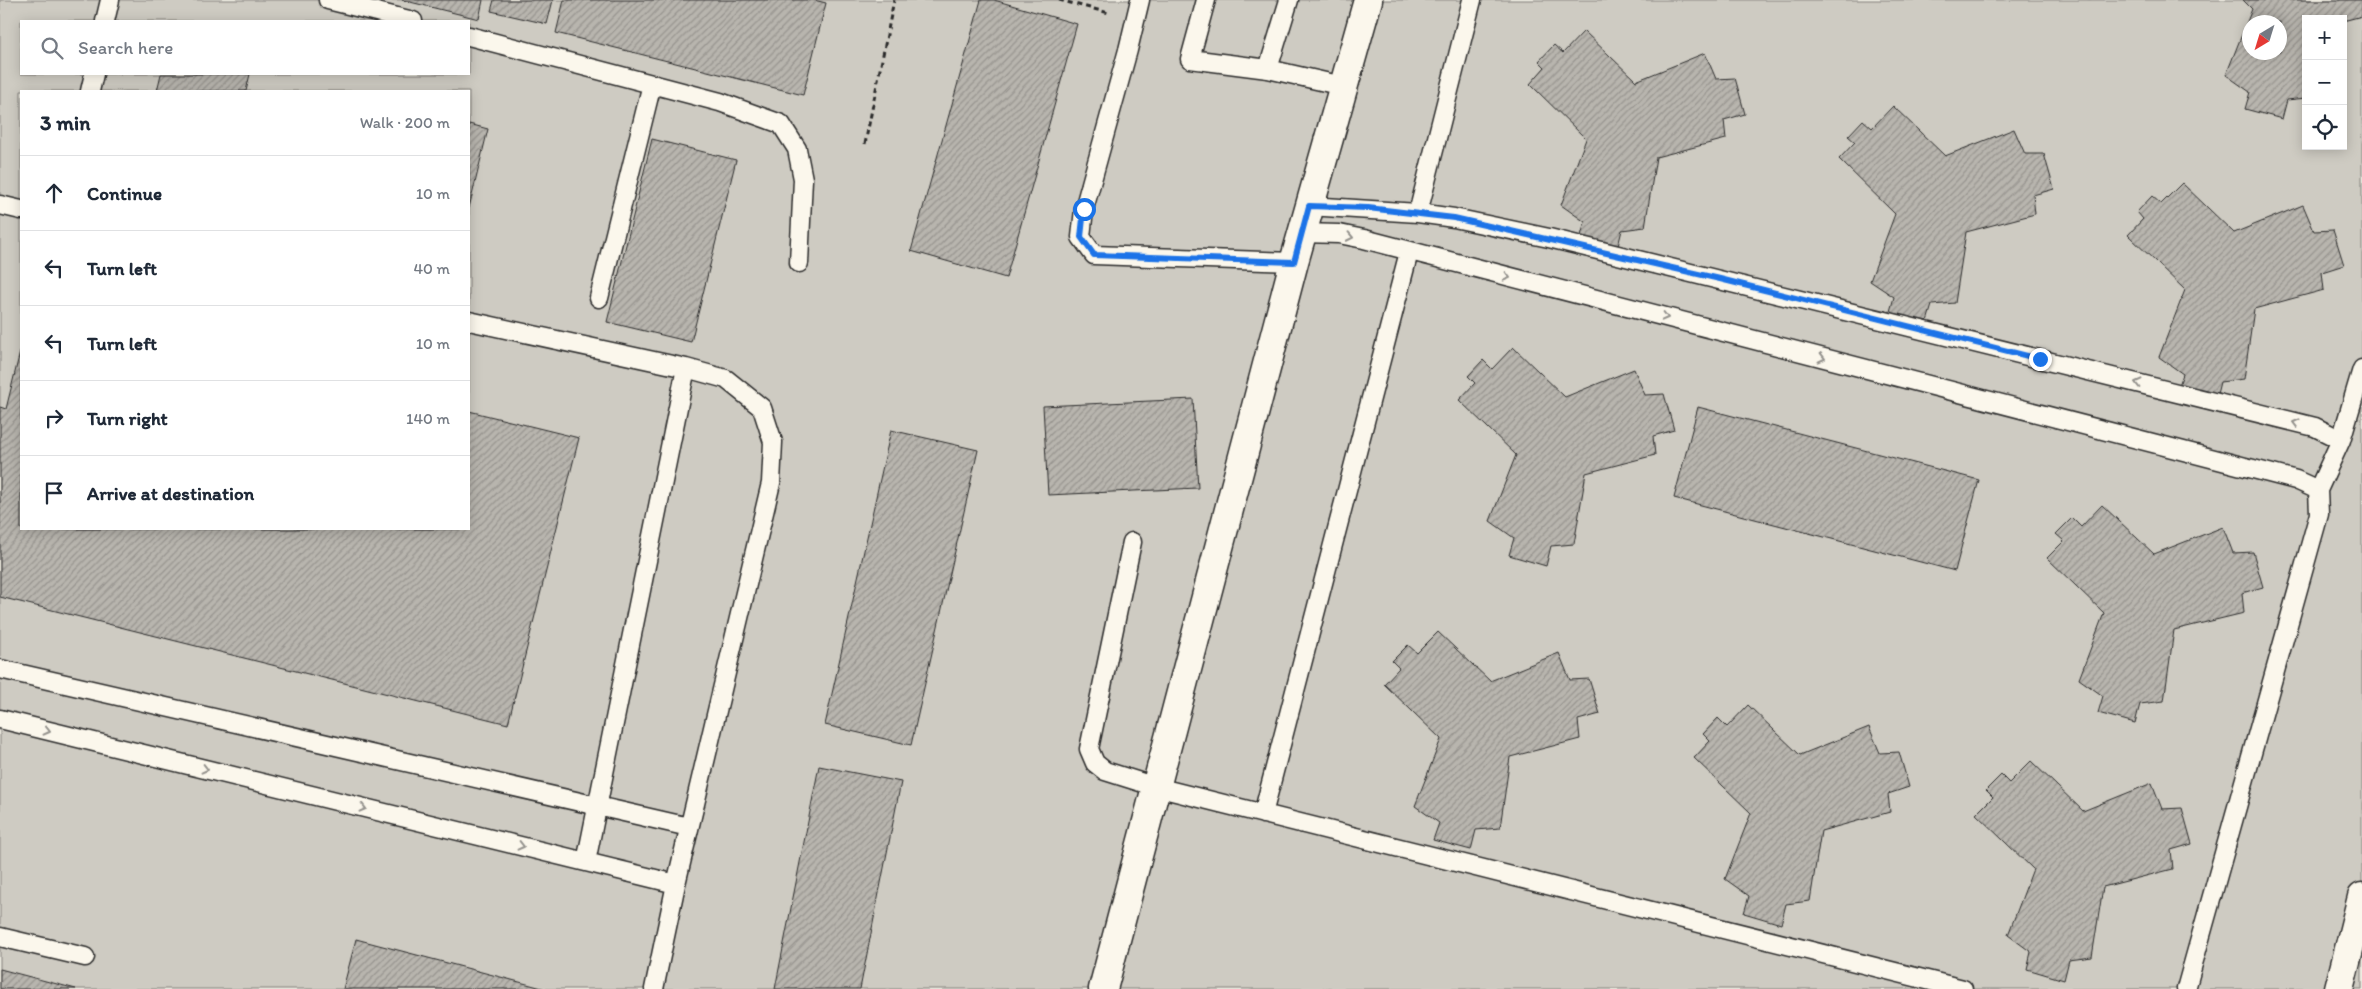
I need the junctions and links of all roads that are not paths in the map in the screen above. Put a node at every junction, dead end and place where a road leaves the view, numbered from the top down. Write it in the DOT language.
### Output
graph roads {
  1 [pos="110,0"];
  2 [pos="328,0"];
  3 [pos="1140,0"];
  4 [pos="1206,0"];
  5 [pos="1288,0"];
  6 [pos="1368,0"];
  7 [pos="1472,0"];
  8 [pos="105,20"];
  9 [pos="408,20"];
  10 [pos="470,36"];
  11 [pos="1268,69"];
  12 [pos="94,75"];
  13 [pos="652,84"];
  14 [pos="1343,86"];
  15 [pos="90,90"];
  16 [pos="0,205"];
  17 [pos="1309,206"];
  18 [pos="20,210"];
  19 [pos="1418,213"];
  20 [pos="1302,233"];
  21 [pos="1409,252"];
  22 [pos="1294,262"];
  23 [pos="799,263"];
  24 [pos="599,298"];
  25 [pos="470,321"];
  26 [pos="686,368"];
  27 [pos="2362,369"];
  28 [pos="2341,440"];
  29 [pos="2318,490"];
  30 [pos="1132,542"];
  31 [pos="0,669"];
  32 [pos="0,719"];
  33 [pos="1156,787"];
  34 [pos="596,805"];
  35 [pos="1263,814"];
  36 [pos="689,827"];
  37 [pos="586,862"];
  38 [pos="676,884"];
  39 [pos="2362,897"];
  40 [pos="0,937"];
  41 [pos="85,957"];
  42 [pos="654,989"];
  43 [pos="1103,989"];
  44 [pos="1963,989"];
  45 [pos="2186,989"];
  46 [pos="2339,989"];
  1 -- 8 [label="lane"];
  2 -- 9 [label="lane"];
  3 -- 22 [label="lane"];
  4 -- 11 [label="lane"];
  5 -- 11 [label="lane"];
  6 -- 14 [label="street"];
  7 -- 19 [label="lane"];
  10 -- 13 [label="lane"];
  11 -- 14 [label="lane"];
  12 -- 15 [label="lane"];
  13 -- 23 [label="lane"];
  13 -- 24 [label="lane"];
  14 -- 17 [label="street"];
  16 -- 18 [label="lane"];
  17 -- 19 [label="lane"];
  17 -- 20 [label="street"];
  28 -- 19 [label="lane, one-way"];
  20 -- 21 [label="lane, one-way"];
  20 -- 22 [label="street"];
  21 -- 29 [label="lane, one-way"];
  21 -- 35 [label="lane"];
  22 -- 33 [label="street"];
  25 -- 26 [label="lane"];
  26 -- 34 [label="lane"];
  26 -- 36 [label="lane"];
  27 -- 28 [label="lane"];
  28 -- 29 [label="lane"];
  29 -- 45 [label="lane"];
  30 -- 33 [label="lane"];
  31 -- 34 [label="lane"];
  32 -- 37 [label="lane, one-way"];
  33 -- 35 [label="lane"];
  33 -- 43 [label="street"];
  34 -- 36 [label="lane"];
  34 -- 37 [label="lane"];
  35 -- 44 [label="lane"];
  36 -- 38 [label="lane"];
  37 -- 38 [label="lane"];
  38 -- 42 [label="lane"];
  39 -- 46 [label="street"];
  40 -- 41 [label="lane"];
}
